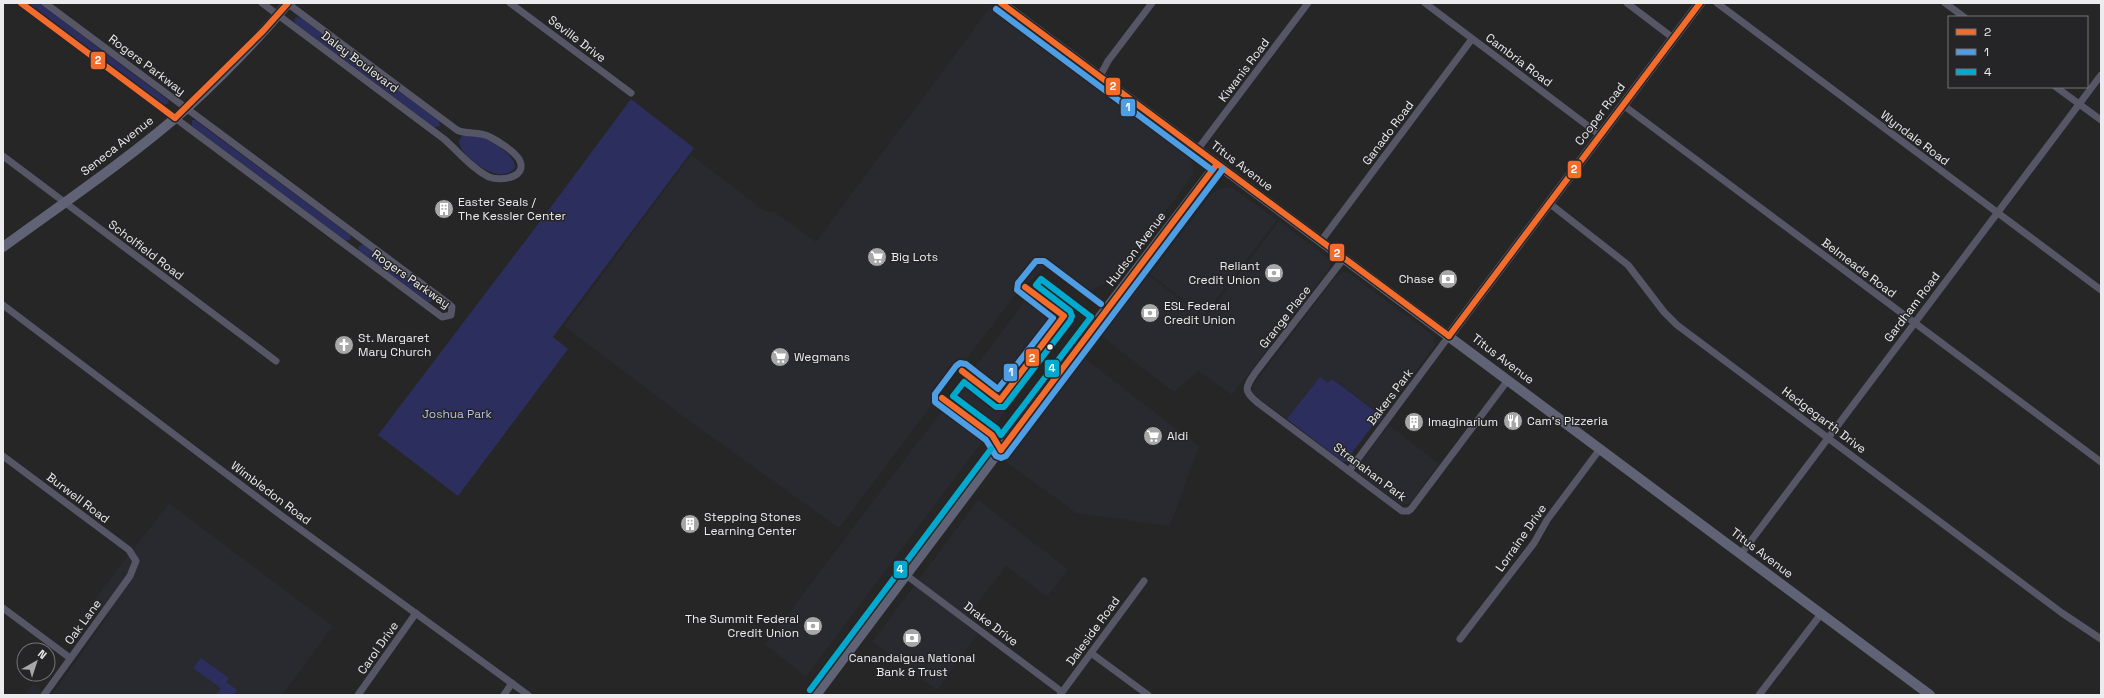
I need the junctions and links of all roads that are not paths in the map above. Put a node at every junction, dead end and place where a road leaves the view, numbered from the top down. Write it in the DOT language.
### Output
graph roads {
  1 [pos="21,3"];
  2 [pos="45,3"];
  3 [pos="262,3"];
  4 [pos="288,3"];
  5 [pos="510,3"];
  6 [pos="1001,3"];
  7 [pos="1152,3"];
  8 [pos="1308,3"];
  9 [pos="1425,3"];
  10 [pos="1627,3"];
  11 [pos="1700,3"];
  12 [pos="1716,3"];
  13 [pos="1945,3"];
  14 [pos="278,15"];
  15 [pos="1963,16"];
  16 [pos="1673,38"];
  17 [pos="1472,39"];
  18 [pos="2101,75"];
  19 [pos="1100,76"];
  20 [pos="2057,88"];
  21 [pos="631,93"];
  22 [pos="2079,104"];
  23 [pos="1623,105"];
  24 [pos="186,108"];
  25 [pos="174,118"];
  26 [pos="2101,120"];
  27 [pos="453,127"];
  28 [pos="1600,135"];
  29 [pos="444,139"];
  30 [pos="1198,149"];
  31 [pos="3,156"];
  32 [pos="1217,164"];
  33 [pos="65,202"];
  34 [pos="1549,203"];
  35 [pos="1997,212"];
  36 [pos="1321,241"];
  37 [pos="3,247"];
  38 [pos="1344,258"];
  39 [pos="2101,290"];
  40 [pos="3,305"];
  41 [pos="1914,323"];
  42 [pos="1449,336"];
  43 [pos="276,361"];
  44 [pos="1508,380"];
  45 [pos="1246,391"];
  46 [pos="1828,437"];
  47 [pos="1600,448"];
  48 [pos="3,456"];
  49 [pos="2101,462"];
  50 [pos="1348,471"];
  51 [pos="1741,554"];
  52 [pos="136,561"];
  53 [pos="906,574"];
  54 [pos="1144,580"];
  55 [pos="3,608"];
  56 [pos="416,613"];
  57 [pos="1821,614"];
  58 [pos="1460,639"];
  59 [pos="2101,639"];
  60 [pos="1091,653"];
  61 [pos="70,658"];
  62 [pos="512,683"];
  63 [pos="1061,693"];
  64 [pos="44,695"];
  65 [pos="358,695"];
  66 [pos="504,695"];
  67 [pos="528,695"];
  68 [pos="816,695"];
  69 [pos="1148,695"];
  70 [pos="1759,695"];
  71 [pos="1930,695"];
  1 -- 25 [label="street, Rogers Parkway"];
  2 -- 24 [label="street, Rogers Parkway"];
  3 -- 14 [label="street, Daley Boulevard"];
  4 -- 14 [label="main road, Seneca Avenue"];
  4 -- 27 [label="street, Daley Boulevard"];
  5 -- 21 [label="street, Seville Drive"];
  6 -- 19 [label="main road, Titus Avenue"];
  7 -- 19 [label="street"];
  8 -- 30 [label="street, Kiwanis Road"];
  9 -- 17 [label="street, Cambria Road"];
  10 -- 16 [label="street"];
  11 -- 16 [label="main road, Cooper Road"];
  12 -- 35 [label="street, Wyndale Road"];
  13 -- 15 [label="street"];
  14 -- 24 [label="main road, Seneca Avenue"];
  14 -- 29 [label="street, Daley Boulevard"];
  16 -- 23 [label="main road, Cooper Road"];
  17 -- 28 [label="street, Cambria Road"];
  17 -- 36 [label="street, Ganado Road"];
  18 -- 22 [label="street, Gardham Road"];
  19 -- 30 [label="main road, Titus Avenue"];
  20 -- 22 [label="street"];
  22 -- 26 [label="street"];
  22 -- 35 [label="street, Gardham Road"];
  23 -- 28 [label="main road, Cooper Road"];
  23 -- 41 [label="street, Belmeade Road"];
  24 -- 25 [label="main road, Seneca Avenue"];
  24 -- 25 [label="street, Rogers Parkway"];
  25 -- 33 [label="main road, Seneca Avenue"];
  27 -- 29 [label="street"];
  27 -- 29 [label="street, Daley Boulevard"];
  28 -- 34 [label="main road, Cooper Road"];
  30 -- 32 [label="main road, Titus Avenue"];
  31 -- 33 [label="street, Scholfield Road"];
  32 -- 36 [label="main road, Titus Avenue"];
  32 -- 53 [label="main road, Hudson Avenue"];
  33 -- 37 [label="main road, Seneca Avenue"];
  33 -- 43 [label="street, Scholfield Road"];
  34 -- 42 [label="main road, Cooper Road"];
  34 -- 46 [label="street, Hedgegarth Drive"];
  35 -- 39 [label="street, Wyndale Road"];
  35 -- 41 [label="street, Gardham Road"];
  36 -- 38 [label="main road, Titus Avenue"];
  38 -- 42 [label="main road, Titus Avenue"];
  38 -- 45 [label="street, Grange Place"];
  40 -- 56 [label="street, Wimbledon Road"];
  41 -- 46 [label="street, Gardham Road"];
  41 -- 49 [label="street, Belmeade Road"];
  42 -- 44 [label="main road, Titus Avenue"];
  42 -- 50 [label="street, Bakers Park"];
  44 -- 47 [label="main road, Titus Avenue"];
  44 -- 50 [label="street, Stranahan Park"];
  45 -- 50 [label="street, Stranahan Park"];
  46 -- 51 [label="street, Gardham Road"];
  46 -- 59 [label="street, Hedgegarth Drive"];
  47 -- 51 [label="main road, Titus Avenue"];
  47 -- 58 [label="street, Lorraine Drive"];
  48 -- 52 [label="street, Burwell Road"];
  51 -- 57 [label="main road, Titus Avenue"];
  52 -- 61 [label="street, Oak Lane"];
  53 -- 63 [label="street, Drake Drive"];
  53 -- 68 [label="main road, Hudson Avenue"];
  54 -- 60 [label="street, Daleside Road"];
  55 -- 61 [label="street"];
  56 -- 62 [label="street, Wimbledon Road"];
  56 -- 65 [label="street, Carol Drive"];
  57 -- 70 [label="street"];
  57 -- 71 [label="main road, Titus Avenue"];
  60 -- 63 [label="street, Daleside Road"];
  60 -- 69 [label="street"];
  61 -- 64 [label="street, Oak Lane"];
  62 -- 66 [label="street"];
  62 -- 67 [label="street, Wimbledon Road"];
}
